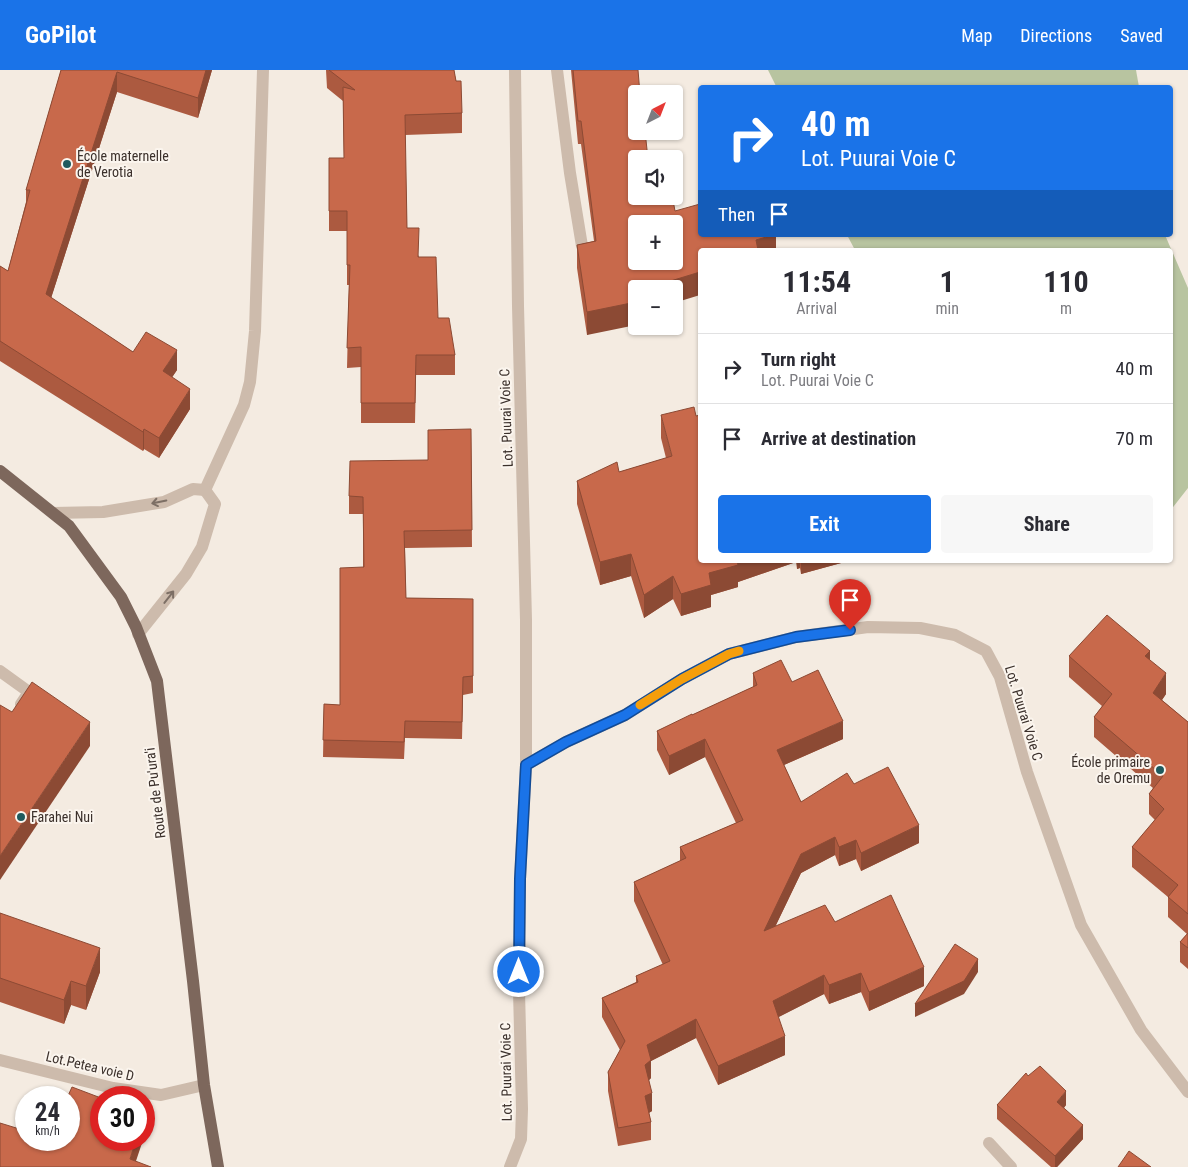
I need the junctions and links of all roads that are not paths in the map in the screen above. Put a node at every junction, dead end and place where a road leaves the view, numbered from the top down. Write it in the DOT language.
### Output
graph roads {
  1 [pos="263,70"];
  2 [pos="515,70"];
  3 [pos="557,70"];
  4 [pos="582,246"];
  5 [pos="0,471"];
  6 [pos="205,490"];
  7 [pos="52,512"];
  8 [pos="138,634"];
  9 [pos="0,671"];
  10 [pos="14,716"];
  11 [pos="526,765"];
  12 [pos="0,1060"];
  13 [pos="204,1085"];
  14 [pos="1188,1092"];
  15 [pos="989,1143"];
  16 [pos="218,1167"];
  17 [pos="510,1167"];
  18 [pos="1012,1167"];
  1 -- 6 [label="street"];
  2 -- 11 [label="street, Lot. Puurai Voie C"];
  3 -- 4 [label="street"];
  5 -- 7 [label="main road, Route de Pu'ura'i"];
  6 -- 7 [label="street, one-way"];
  8 -- 6 [label="street, one-way"];
  7 -- 8 [label="main road, Route de Pu'ura'i"];
  8 -- 13 [label="main road, Route de Pu'ura'i"];
  9 -- 10 [label="street"];
  11 -- 14 [label="street, Lot. Puurai Voie C"];
  11 -- 17 [label="street, Lot. Puurai Voie C"];
  12 -- 13 [label="street, Lot.Petea voie D"];
  13 -- 16 [label="main road, Route de Pu'ura'i"];
  15 -- 18 [label="street"];
}
